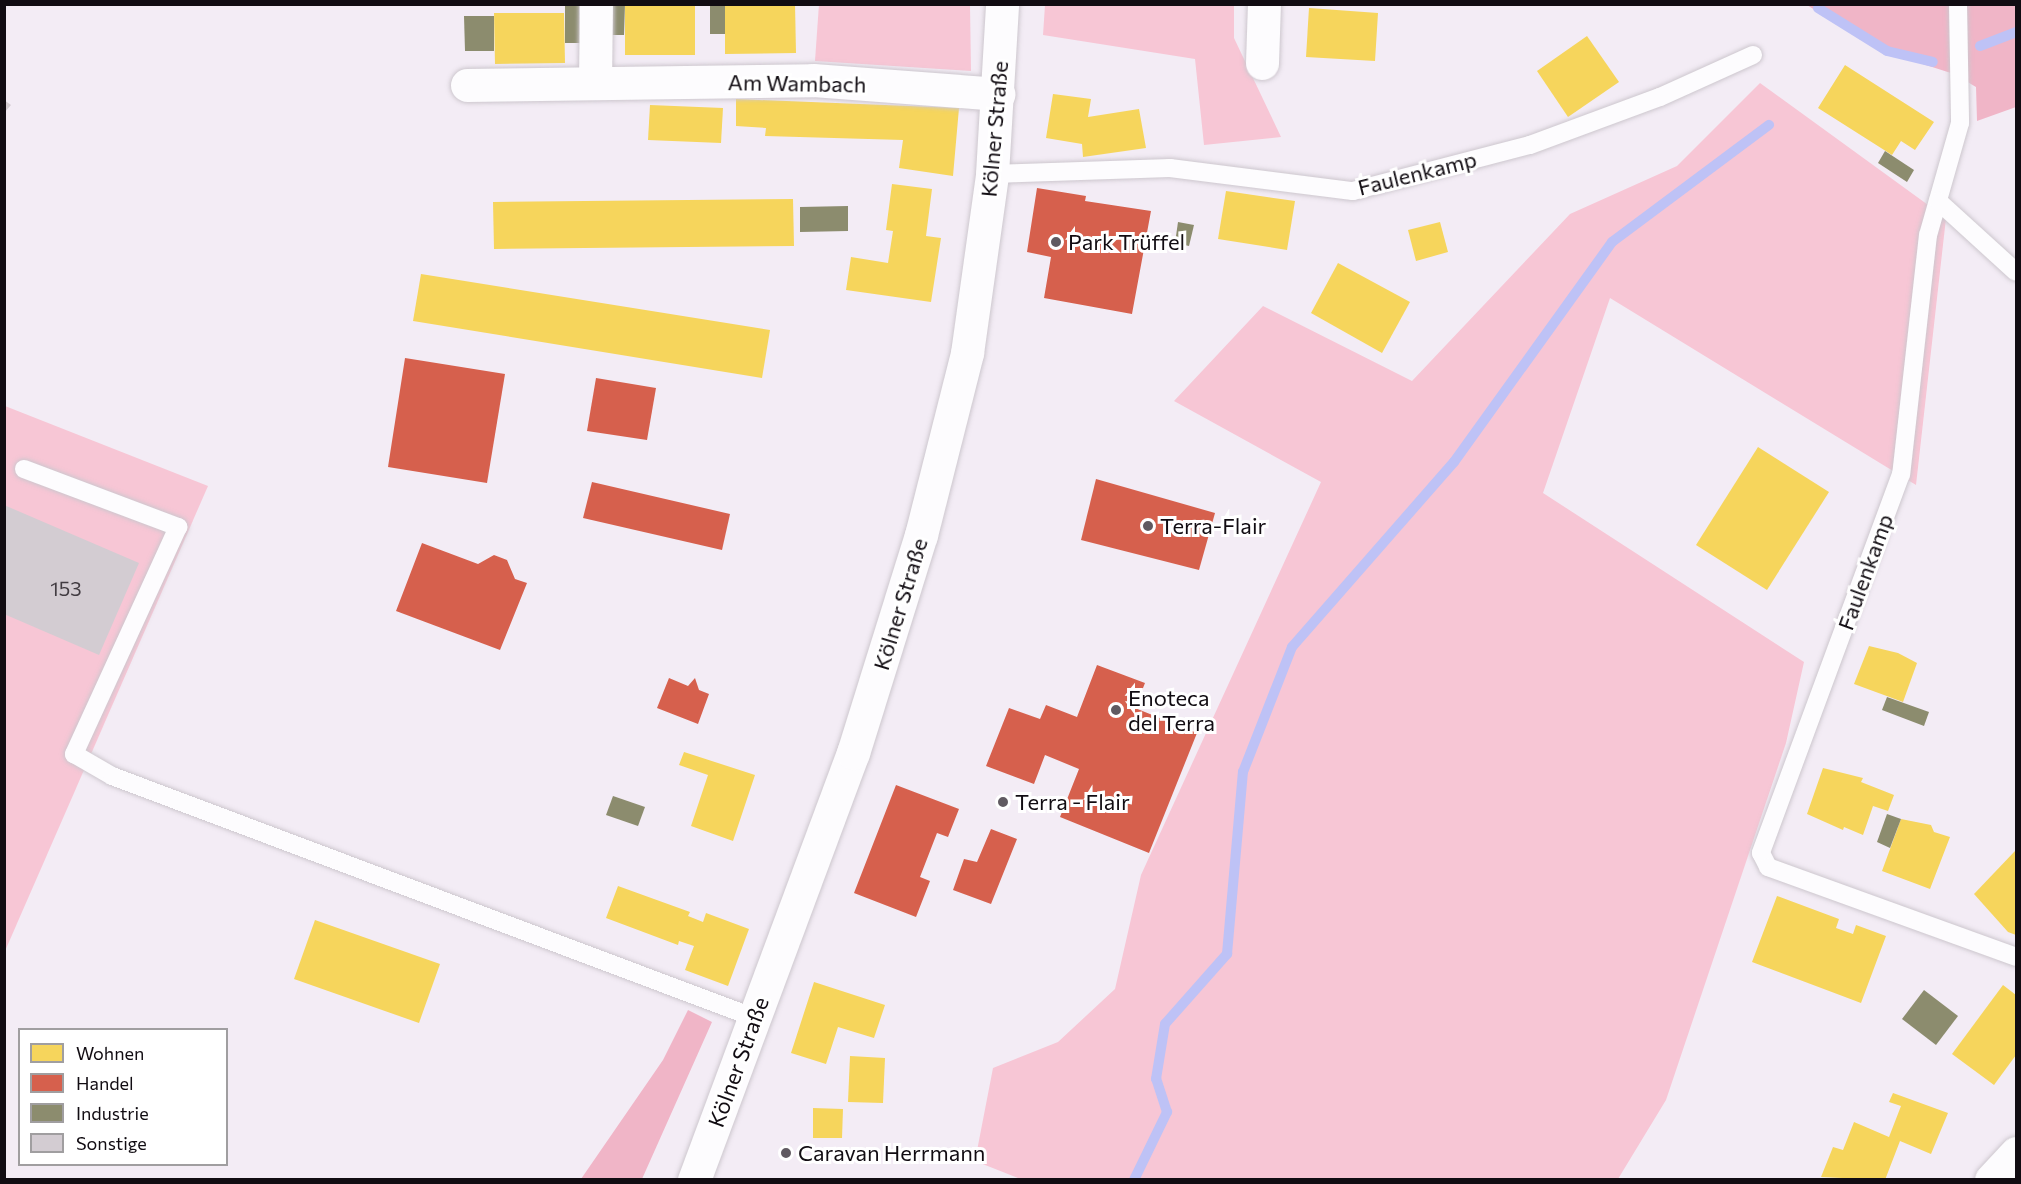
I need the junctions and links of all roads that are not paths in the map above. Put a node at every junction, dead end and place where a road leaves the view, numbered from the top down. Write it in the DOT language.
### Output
graph roads {
  1 [pos="596,4"];
  2 [pos="1002,4"];
  3 [pos="1264,4"];
  4 [pos="1958,4"];
  5 [pos="1753,55"];
  6 [pos="1262,63"];
  7 [pos="595,83"];
  8 [pos="467,85"];
  9 [pos="999,94"];
  10 [pos="992,174"];
  11 [pos="1938,201"];
  12 [pos="2016,272"];
  13 [pos="24,469"];
  14 [pos="2016,957"];
  15 [pos="754,1018"];
  16 [pos="2016,1153"];
  17 [pos="694,1179"];
  18 [pos="1991,1179"];
  1 -- 7 [label="main road"];
  2 -- 9 [label="main road, Kölner Straße"];
  3 -- 6 [label="main road"];
  4 -- 11 [label="lane, Faulenkamp"];
  5 -- 10 [label="lane, Faulenkamp"];
  7 -- 8 [label="main road, Am Wambach"];
  7 -- 9 [label="main road, Am Wambach"];
  9 -- 10 [label="main road, Kölner Straße"];
  10 -- 15 [label="main road, Kölner Straße"];
  11 -- 12 [label="lane"];
  11 -- 14 [label="lane, Faulenkamp"];
  13 -- 15 [label="lane"];
  15 -- 17 [label="main road, Kölner Straße"];
  16 -- 18 [label="main road"];
}
